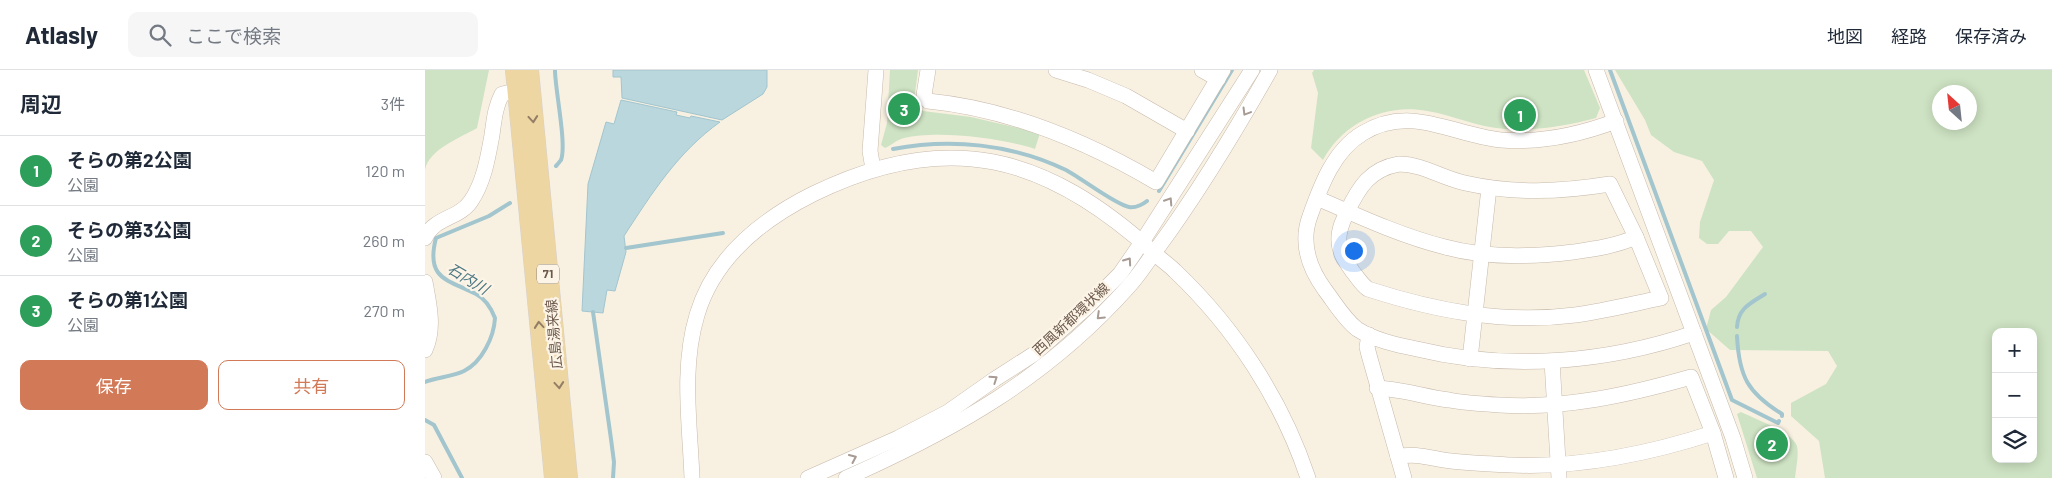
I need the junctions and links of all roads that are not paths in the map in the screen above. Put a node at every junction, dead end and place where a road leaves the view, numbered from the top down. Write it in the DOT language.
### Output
graph roads {
  1 [pos="515,70"];
  2 [pos="876,70"];
  3 [pos="929,70"];
  4 [pos="1056,70"];
  5 [pos="1202,70"];
  6 [pos="1252,70"];
  7 [pos="1270,70"];
  8 [pos="1596,70"];
  9 [pos="1220,74"];
  10 [pos="525,83"];
  11 [pos="1616,121"];
  12 [pos="1187,131"];
  13 [pos="873,169"];
  14 [pos="1489,188"];
  15 [pos="1317,198"];
  16 [pos="1348,211"];
  17 [pos="1635,237"];
  18 [pos="425,238"];
  19 [pos="1142,242"];
  20 [pos="1154,253"];
  21 [pos="1482,253"];
  22 [pos="425,282"];
  23 [pos="1474,315"];
  24 [pos="1694,333"];
  25 [pos="1369,335"];
  26 [pos="425,350"];
  27 [pos="1470,359"];
  28 [pos="1551,361"];
  29 [pos="1377,388"];
  30 [pos="1554,405"];
  31 [pos="1713,433"];
  32 [pos="1398,457"];
  33 [pos="425,462"];
  34 [pos="1559,471"];
  35 [pos="433,478"];
  36 [pos="564,478"];
  37 [pos="692,478"];
  38 [pos="808,478"];
  39 [pos="846,478"];
  40 [pos="1308,478"];
  41 [pos="1404,478"];
  42 [pos="1727,478"];
  43 [pos="1745,478"];
  1 -- 10 [label="main road, 広島湯来線 / 71"];
  2 -- 13 [label="street"];
  3 -- 12 [label="street"];
  4 -- 12 [label="street"];
  5 -- 9 [label="street"];
  19 -- 6 [label="street, 西風新都環状線, one-way"];
  7 -- 20 [label="street, 西風新都環状線, one-way"];
  8 -- 11 [label="street"];
  9 -- 12 [label="street"];
  10 -- 18 [label="street"];
  10 -- 36 [label="main road, 広島湯来線 / 71"];
  11 -- 15 [label="street"];
  11 -- 24 [label="street"];
  13 -- 19 [label="street"];
  13 -- 37 [label="street"];
  14 -- 16 [label="street"];
  14 -- 17 [label="street"];
  14 -- 21 [label="street"];
  15 -- 16 [label="street"];
  15 -- 25 [label="street"];
  16 -- 21 [label="street"];
  16 -- 23 [label="street"];
  17 -- 21 [label="street"];
  17 -- 23 [label="street"];
  19 -- 20 [label="street"];
  38 -- 19 [label="street, 西風新都環状線, one-way"];
  20 -- 39 [label="street, 西風新都環状線, one-way"];
  20 -- 40 [label="street"];
  21 -- 23 [label="street"];
  22 -- 26 [label="street"];
  23 -- 27 [label="street"];
  24 -- 28 [label="street"];
  24 -- 43 [label="street"];
  25 -- 27 [label="street"];
  25 -- 29 [label="street"];
  27 -- 28 [label="street"];
  28 -- 30 [label="street"];
  29 -- 30 [label="street"];
  29 -- 32 [label="street"];
  30 -- 31 [label="street"];
  30 -- 34 [label="street"];
  31 -- 34 [label="street"];
  31 -- 42 [label="street"];
  32 -- 34 [label="street"];
  32 -- 41 [label="street"];
  33 -- 35 [label="street"];
}
